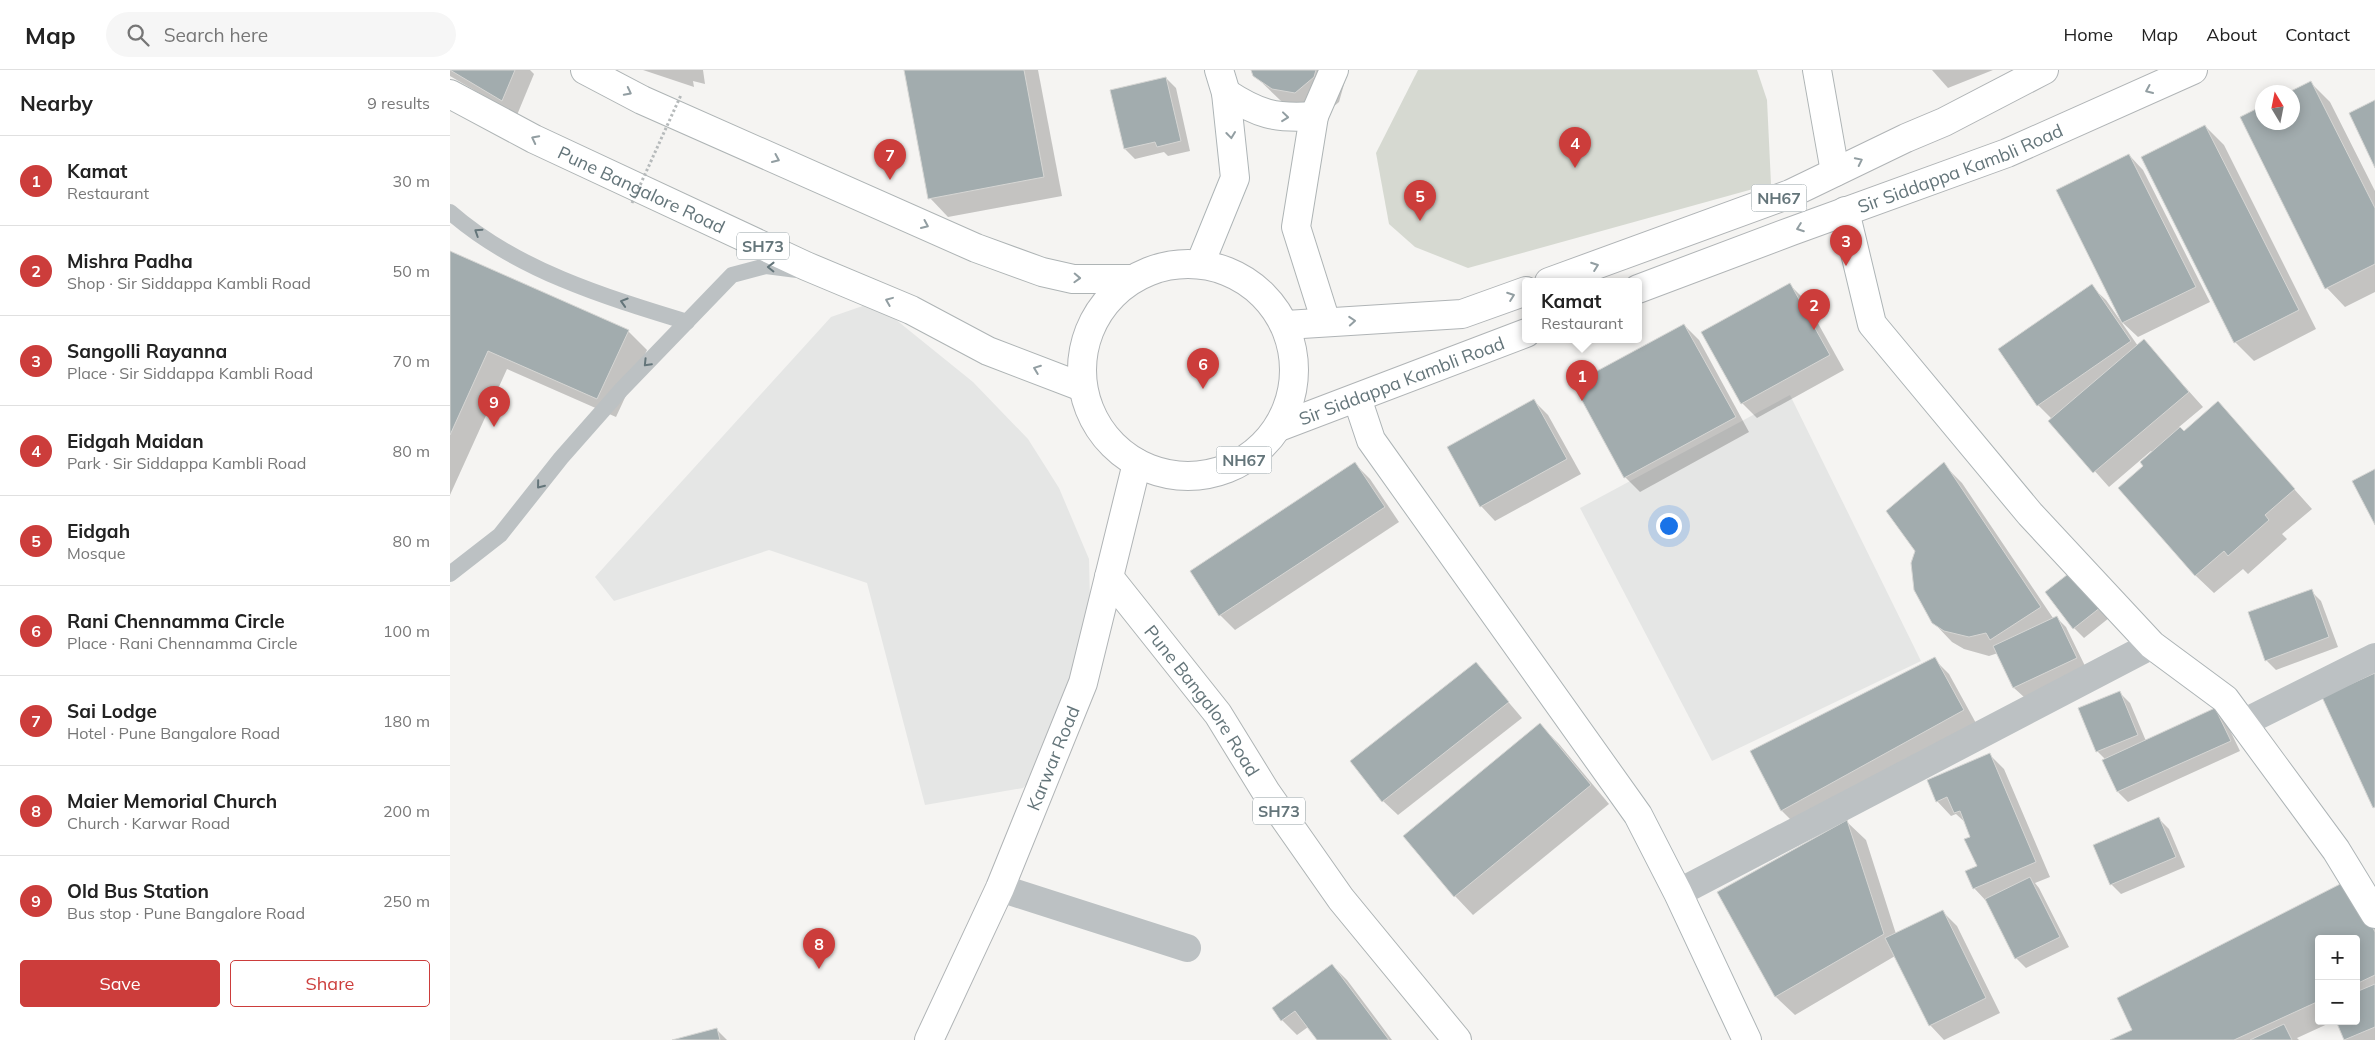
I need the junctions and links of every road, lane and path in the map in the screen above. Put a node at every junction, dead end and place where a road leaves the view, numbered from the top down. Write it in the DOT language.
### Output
graph roads {
  1 [pos="585,70"];
  2 [pos="1334,70"];
  3 [pos="1817,70"];
  4 [pos="2044,70"];
  5 [pos="2193,70"];
  6 [pos="1222,81"];
  7 [pos="450,94"];
  8 [pos="682,95"];
  9 [pos="1314,116"];
  10 [pos="1835,172"];
  11 [pos="632,203"];
  12 [pos="1846,211"];
  13 [pos="450,212"];
  14 [pos="1200,264"];
  15 [pos="819,272"];
  16 [pos="1132,278"];
  17 [pos="1560,278"];
  18 [pos="1642,288"];
  19 [pos="1522,292"];
  20 [pos="687,322"];
  21 [pos="1326,322"];
  22 [pos="1286,325"];
  23 [pos="1522,335"];
  24 [pos="1082,387"];
  25 [pos="1357,398"];
  26 [pos="1278,428"];
  27 [pos="1137,463"];
  28 [pos="450,574"];
  29 [pos="1109,577"];
  30 [pos="2152,645"];
  31 [pos="2375,657"];
  32 [pos="2243,723"];
  33 [pos="1000,888"];
  34 [pos="1678,894"];
  35 [pos="2375,914"];
  36 [pos="1187,948"];
  37 [pos="929,1040"];
  38 [pos="1457,1040"];
  39 [pos="1747,1040"];
  1 -- 16 [label="main road, one-way"];
  2 -- 9 [label="main road"];
  3 -- 10 [label="main road"];
  10 -- 4 [label="main road, NH67, one-way"];
  5 -- 12 [label="main road, Sir Siddappa Kambli Road / NH67, one-way"];
  6 -- 9 [label="main road, one-way"];
  6 -- 14 [label="main road, one-way"];
  15 -- 7 [label="main road, Pune Bangalore Road / SH73, one-way"];
  8 -- 11 [label="path, bridge"];
  9 -- 21 [label="main road"];
  17 -- 10 [label="main road, NH67, one-way"];
  12 -- 18 [label="main road, Sir Siddappa Kambli Road / NH67, one-way"];
  12 -- 30 [label="main road"];
  20 -- 13 [label="lane, one-way"];
  14 -- 16 [label="main road, NH67"];
  14 -- 22 [label="main road, NH67"];
  15 -- 20 [label="lane, one-way"];
  24 -- 15 [label="main road, Pune Bangalore Road / SH73, one-way"];
  16 -- 24 [label="main road, NH67"];
  21 -- 19 [label="main road, one-way"];
  20 -- 28 [label="lane, one-way"];
  21 -- 22 [label="main road"];
  22 -- 26 [label="main road, NH67"];
  23 -- 25 [label="main road, Sir Siddappa Kambli Road / NH67"];
  24 -- 27 [label="main road, NH67"];
  25 -- 26 [label="main road, Sir Siddappa Kambli Road / NH67"];
  25 -- 34 [label="main road"];
  26 -- 27 [label="main road, NH67"];
  27 -- 29 [label="main road, Karwar Road"];
  29 -- 33 [label="main road, Karwar Road"];
  29 -- 38 [label="main road, Pune Bangalore Road / SH73"];
  30 -- 32 [label="main road"];
  30 -- 34 [label="street"];
  31 -- 32 [label="street"];
  32 -- 35 [label="main road"];
  33 -- 36 [label="street"];
  33 -- 37 [label="main road, Karwar Road"];
  34 -- 39 [label="main road"];
}
